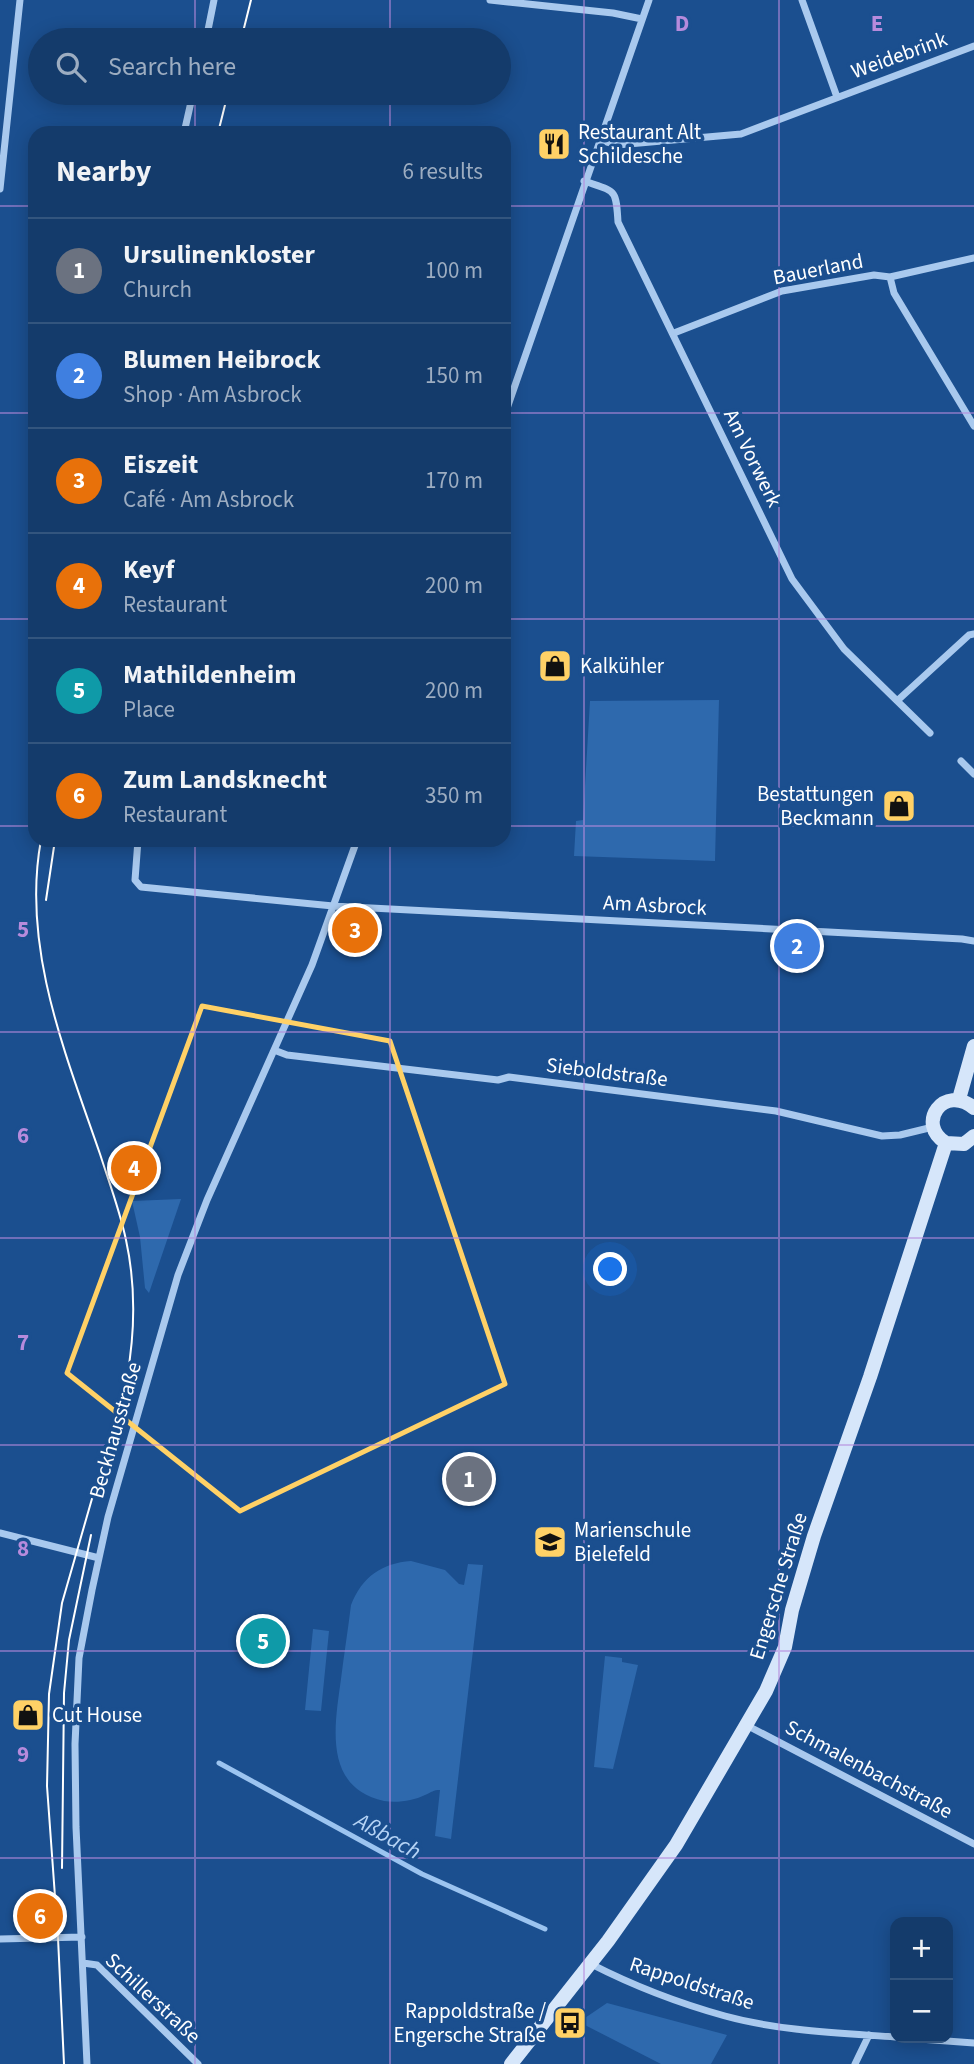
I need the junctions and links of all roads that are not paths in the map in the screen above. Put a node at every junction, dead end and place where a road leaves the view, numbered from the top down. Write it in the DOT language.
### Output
graph roads {
  1 [pos="20,0"];
  2 [pos="214,0"];
  3 [pos="490,0"];
  4 [pos="649,0"];
  5 [pos="802,0"];
  6 [pos="642,19"];
  7 [pos="208,28"];
  8 [pos="974,46"];
  9 [pos="837,97"];
  10 [pos="191,105"];
  11 [pos="186,126"];
  12 [pos="599,140"];
  13 [pos="584,181"];
  14 [pos="0,189"];
  15 [pos="974,258"];
  16 [pos="890,277"];
  17 [pos="674,333"];
  18 [pos="511,396"];
  19 [pos="974,426"];
  20 [pos="974,634"];
  21 [pos="898,700"];
  22 [pos="930,733"];
  23 [pos="961,761"];
  24 [pos="974,774"];
  25 [pos="137,847"];
  26 [pos="354,847"];
  27 [pos="333,906"];
  28 [pos="974,941"];
  29 [pos="974,1046"];
  30 [pos="274,1049"];
  31 [pos="959,1099"];
  32 [pos="974,1108"];
  33 [pos="933,1126"];
  34 [pos="974,1136"];
  35 [pos="946,1143"];
  36 [pos="0,1533"];
  37 [pos="99,1558"];
  38 [pos="748,1726"];
  39 [pos="974,1844"];
  40 [pos="82,1937"];
  41 [pos="0,1939"];
  42 [pos="83,1963"];
  43 [pos="590,1964"];
  44 [pos="869,2035"];
  45 [pos="890,2037"];
  46 [pos="953,2041"];
  47 [pos="974,2043"];
  48 [pos="87,2064"];
  49 [pos="198,2064"];
  50 [pos="511,2064"];
  51 [pos="855,2064"];
  1 -- 14 [label="street"];
  2 -- 7 [label="street"];
  3 -- 6 [label="street"];
  4 -- 6 [label="street"];
  5 -- 9 [label="street, Weidebrink"];
  6 -- 12 [label="street"];
  8 -- 9 [label="street, Weidebrink"];
  9 -- 12 [label="street, Weidebrink"];
  10 -- 11 [label="street"];
  12 -- 13 [label="street"];
  13 -- 17 [label="street, Am Vorwerk"];
  13 -- 18 [label="street"];
  15 -- 16 [label="street, Bauerland"];
  16 -- 17 [label="street, Bauerland"];
  16 -- 19 [label="street"];
  17 -- 21 [label="street, Am Vorwerk"];
  20 -- 21 [label="street"];
  21 -- 22 [label="street, Am Vorwerk"];
  23 -- 24 [label="street"];
  25 -- 27 [label="street, Am Asbrock"];
  26 -- 27 [label="street, Beckhausstraße"];
  27 -- 28 [label="street, Am Asbrock"];
  27 -- 30 [label="street, Beckhausstraße"];
  29 -- 31 [label="main road"];
  30 -- 33 [label="street, Sieboldstraße"];
  30 -- 37 [label="street, Beckhausstraße"];
  31 -- 32 [label="main road"];
  31 -- 33 [label="main road"];
  33 -- 35 [label="main road"];
  34 -- 35 [label="main road"];
  35 -- 38 [label="main road, Engersche Straße"];
  36 -- 37 [label="street"];
  37 -- 40 [label="street, Beckhausstraße"];
  38 -- 39 [label="street, Schmalenbachstraße"];
  38 -- 43 [label="main road, Engersche Straße"];
  40 -- 41 [label="street"];
  40 -- 42 [label="street, Beckhausstraße"];
  42 -- 48 [label="street, Beckhausstraße"];
  42 -- 49 [label="street, Schillerstraße"];
  43 -- 44 [label="street, Rappoldstraße"];
  43 -- 50 [label="main road, Engersche Straße"];
  44 -- 45 [label="street, Rappoldstraße"];
  44 -- 51 [label="street"];
  46 -- 47 [label="street"];
}
